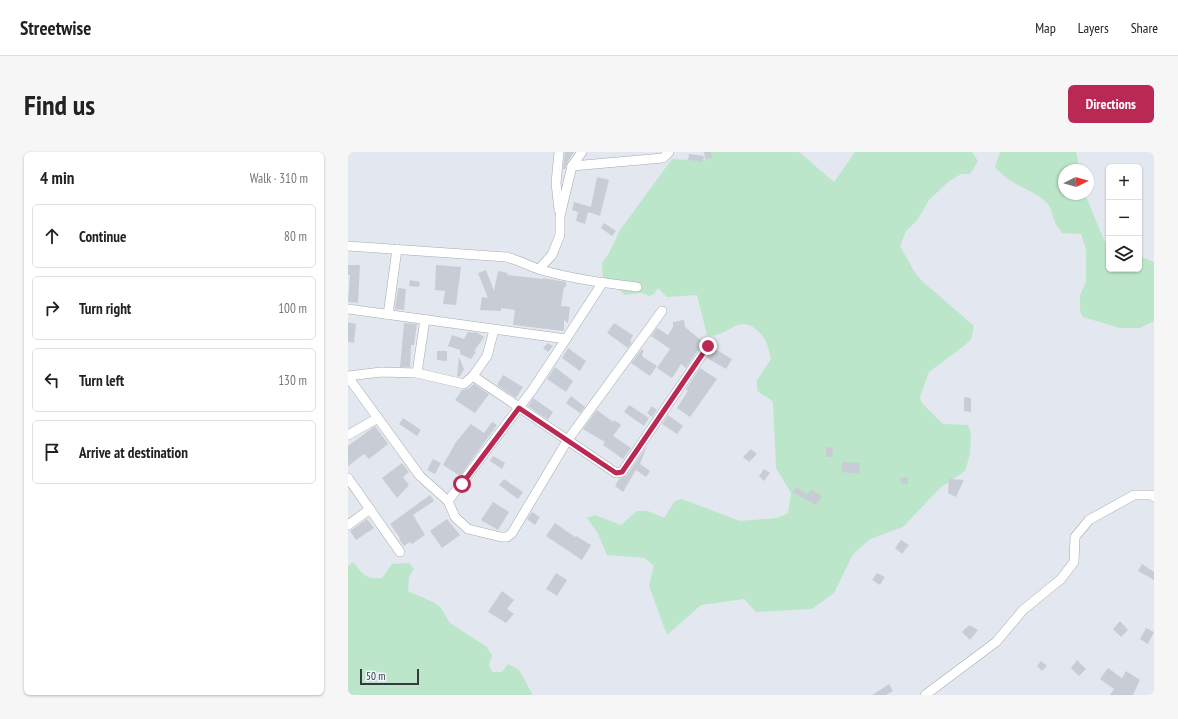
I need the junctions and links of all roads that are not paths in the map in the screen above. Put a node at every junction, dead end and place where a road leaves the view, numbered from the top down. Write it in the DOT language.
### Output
graph roads {
  1 [pos="559,152"];
  2 [pos="582,152"];
  3 [pos="669,152"];
  4 [pos="572,166"];
  5 [pos="560,216"];
  6 [pos="348,246"];
  7 [pos="397,249"];
  8 [pos="539,269"];
  9 [pos="603,282"];
  10 [pos="637,287"];
  11 [pos="348,309"];
  12 [pos="662,310"];
  13 [pos="388,315"];
  14 [pos="425,319"];
  15 [pos="494,330"];
  16 [pos="566,339"];
  17 [pos="708,346"];
  18 [pos="417,373"];
  19 [pos="348,376"];
  20 [pos="473,376"];
  21 [pos="519,408"];
  22 [pos="378,418"];
  23 [pos="348,435"];
  24 [pos="568,441"];
  25 [pos="348,478"];
  26 [pos="1154,497"];
  27 [pos="448,501"];
  28 [pos="370,509"];
  29 [pos="348,525"];
  30 [pos="400,552"];
  31 [pos="925,695"];
  1 -- 5 [label="street"];
  2 -- 4 [label="street"];
  3 -- 4 [label="street"];
  4 -- 5 [label="street"];
  5 -- 8 [label="street"];
  6 -- 7 [label="street"];
  7 -- 8 [label="street"];
  7 -- 13 [label="street"];
  8 -- 9 [label="street"];
  9 -- 10 [label="street"];
  9 -- 16 [label="street"];
  11 -- 13 [label="street"];
  12 -- 24 [label="street"];
  13 -- 14 [label="street"];
  14 -- 15 [label="street"];
  14 -- 18 [label="street"];
  15 -- 16 [label="street"];
  15 -- 20 [label="street"];
  16 -- 21 [label="street"];
  17 -- 24 [label="street"];
  18 -- 19 [label="street"];
  18 -- 20 [label="street"];
  19 -- 22 [label="street"];
  20 -- 21 [label="street"];
  21 -- 24 [label="street"];
  21 -- 27 [label="street"];
  22 -- 23 [label="street"];
  22 -- 27 [label="street"];
  24 -- 27 [label="street"];
  25 -- 28 [label="street"];
  26 -- 31 [label="street"];
  28 -- 29 [label="street"];
  28 -- 30 [label="street"];
}
